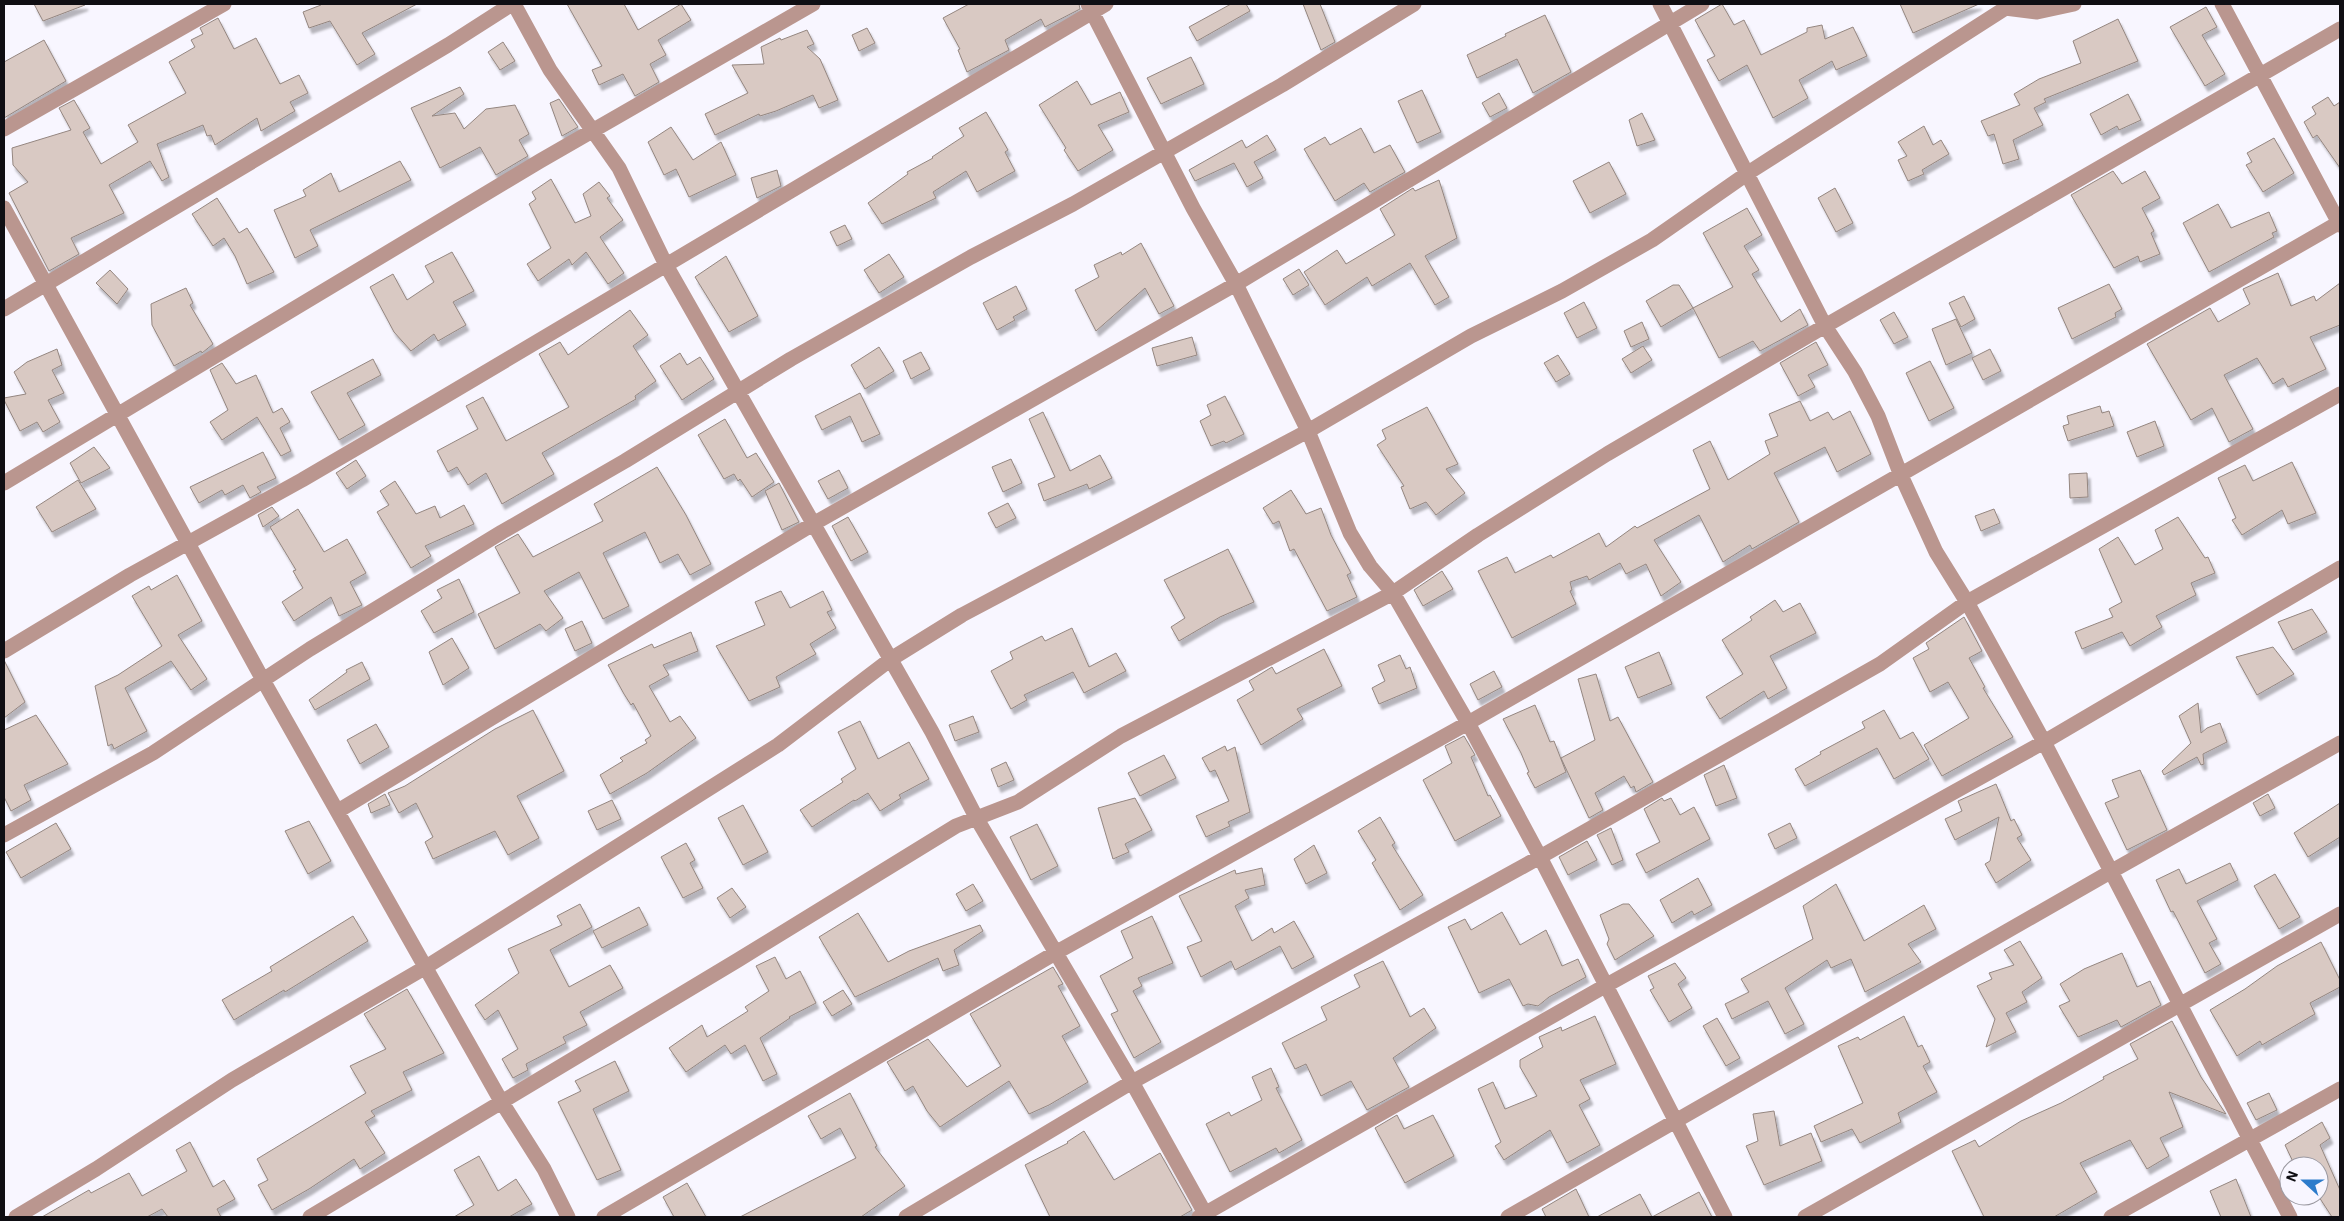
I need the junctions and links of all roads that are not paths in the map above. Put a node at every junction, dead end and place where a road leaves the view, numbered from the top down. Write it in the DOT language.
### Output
graph roads {
  1 [pos="224,4"];
  2 [pos="513,4"];
  3 [pos="813,4"];
  4 [pos="1106,4"];
  5 [pos="1414,4"];
  6 [pos="1660,4"];
  7 [pos="1702,4"];
  8 [pos="2074,4"];
  9 [pos="2222,4"];
  10 [pos="2008,6"];
  11 [pos="1090,7"];
  12 [pos="1669,23"];
  13 [pos="2340,28"];
  14 [pos="2261,75"];
  15 [pos="4,129"];
  16 [pos="592,130"];
  17 [pos="1166,151"];
  18 [pos="1748,173"];
  19 [pos="4,208"];
  20 [pos="2340,223"];
  21 [pos="666,265"];
  22 [pos="1236,284"];
  23 [pos="45,285"];
  24 [pos="4,308"];
  25 [pos="1825,326"];
  26 [pos="737,392"];
  27 [pos="2340,394"];
  28 [pos="118,415"];
  29 [pos="1308,431"];
  30 [pos="1900,473"];
  31 [pos="4,483"];
  32 [pos="813,524"];
  33 [pos="188,543"];
  34 [pos="2340,568"];
  35 [pos="1393,594"];
  36 [pos="1967,602"];
  37 [pos="4,651"];
  38 [pos="890,659"];
  39 [pos="263,680"];
  40 [pos="1468,722"];
  41 [pos="2044,742"];
  42 [pos="2340,743"];
  43 [pos="338,811"];
  44 [pos="977,819"];
  45 [pos="4,835"];
  46 [pos="1540,857"];
  47 [pos="2112,871"];
  48 [pos="2340,914"];
  49 [pos="1058,952"];
  50 [pos="426,967"];
  51 [pos="1605,986"];
  52 [pos="2181,1006"];
  53 [pos="1132,1082"];
  54 [pos="2340,1089"];
  55 [pos="502,1101"];
  56 [pos="1676,1121"];
  57 [pos="2251,1141"];
  58 [pos="1204,1216"];
  59 [pos="16,1217"];
  60 [pos="310,1217"];
  61 [pos="568,1217"];
  62 [pos="604,1217"];
  63 [pos="906,1217"];
  64 [pos="1508,1217"];
  65 [pos="1725,1217"];
  66 [pos="1805,1217"];
  67 [pos="2111,1217"];
  68 [pos="2290,1217"];
  1 -- 15 [label="street"];
  2 -- 16 [label="street"];
  2 -- 23 [label="street"];
  3 -- 16 [label="street"];
  4 -- 11 [label="street"];
  5 -- 17 [label="street"];
  6 -- 12 [label="street"];
  7 -- 12 [label="street"];
  8 -- 10 [label="street"];
  9 -- 14 [label="street"];
  10 -- 18 [label="street"];
  11 -- 17 [label="street"];
  11 -- 21 [label="street"];
  12 -- 18 [label="street"];
  12 -- 22 [label="street"];
  13 -- 14 [label="street"];
  14 -- 20 [label="street"];
  14 -- 25 [label="street"];
  16 -- 21 [label="street"];
  16 -- 28 [label="street"];
  17 -- 22 [label="street"];
  17 -- 26 [label="street"];
  18 -- 25 [label="street"];
  18 -- 29 [label="street"];
  19 -- 23 [label="street"];
  20 -- 30 [label="street"];
  21 -- 26 [label="street"];
  21 -- 33 [label="street"];
  22 -- 29 [label="street"];
  22 -- 32 [label="street"];
  23 -- 24 [label="street"];
  23 -- 28 [label="street"];
  25 -- 30 [label="street"];
  25 -- 35 [label="street"];
  26 -- 32 [label="street"];
  26 -- 39 [label="street"];
  27 -- 36 [label="street"];
  28 -- 31 [label="street"];
  28 -- 33 [label="street"];
  29 -- 35 [label="street"];
  29 -- 38 [label="street"];
  30 -- 36 [label="street"];
  30 -- 40 [label="street"];
  32 -- 38 [label="street"];
  32 -- 43 [label="street"];
  33 -- 37 [label="street"];
  33 -- 39 [label="street"];
  34 -- 41 [label="street"];
  35 -- 40 [label="street"];
  35 -- 44 [label="street"];
  36 -- 41 [label="street"];
  36 -- 46 [label="street"];
  38 -- 44 [label="street"];
  38 -- 50 [label="street"];
  39 -- 43 [label="street"];
  39 -- 45 [label="street"];
  40 -- 46 [label="street"];
  40 -- 49 [label="street"];
  41 -- 47 [label="street"];
  41 -- 51 [label="street"];
  42 -- 47 [label="street"];
  43 -- 50 [label="street"];
  44 -- 49 [label="street"];
  44 -- 55 [label="street"];
  46 -- 51 [label="street"];
  46 -- 53 [label="street"];
  47 -- 52 [label="street"];
  47 -- 56 [label="street"];
  48 -- 52 [label="street"];
  49 -- 53 [label="street"];
  49 -- 62 [label="street"];
  50 -- 55 [label="street"];
  50 -- 59 [label="street"];
  51 -- 56 [label="street"];
  51 -- 58 [label="street"];
  52 -- 57 [label="street"];
  52 -- 66 [label="street"];
  53 -- 58 [label="street"];
  53 -- 63 [label="street"];
  54 -- 57 [label="street"];
  55 -- 60 [label="street"];
  55 -- 61 [label="street"];
  56 -- 64 [label="street"];
  56 -- 65 [label="street"];
  57 -- 67 [label="street"];
  57 -- 68 [label="street"];
}
